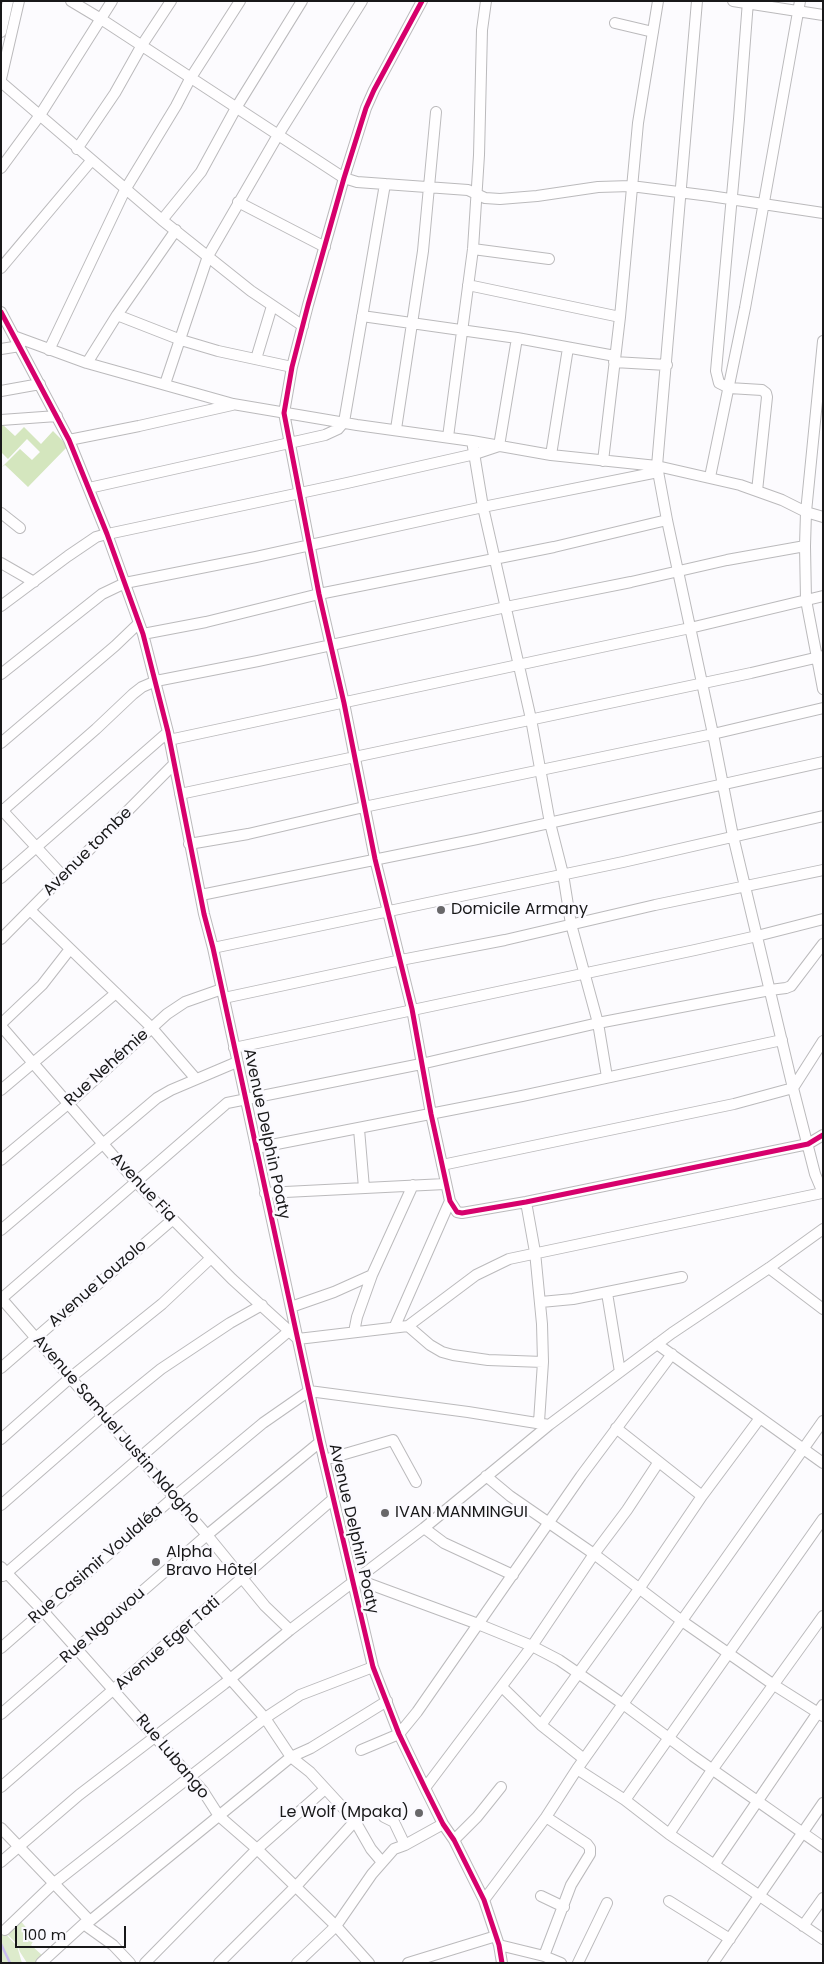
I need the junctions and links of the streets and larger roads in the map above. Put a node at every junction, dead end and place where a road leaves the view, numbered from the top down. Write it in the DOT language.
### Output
graph roads {
  1 [pos="8,1"];
  2 [pos="19,1"];
  3 [pos="71,1"];
  4 [pos="112,1"];
  5 [pos="171,1"];
  6 [pos="240,1"];
  7 [pos="302,1"];
  8 [pos="362,1"];
  9 [pos="422,1"];
  10 [pos="486,1"];
  11 [pos="658,1"];
  12 [pos="697,1"];
  13 [pos="733,1"];
  14 [pos="748,2"];
  15 [pos="799,6"];
  16 [pos="823,15"];
  17 [pos="101,19"];
  18 [pos="615,23"];
  19 [pos="1,30"];
  20 [pos="653,32"];
  21 [pos="142,45"];
  22 [pos="190,79"];
  23 [pos="1,81"];
  24 [pos="236,108"];
  25 [pos="436,112"];
  26 [pos="40,115"];
  27 [pos="278,135"];
  28 [pos="77,149"];
  29 [pos="91,161"];
  30 [pos="1,168"];
  31 [pos="344,178"];
  32 [pos="385,184"];
  33 [pos="631,186"];
  34 [pos="430,187"];
  35 [pos="125,190"];
  36 [pos="476,193"];
  37 [pos="680,193"];
  38 [pos="732,199"];
  39 [pos="238,202"];
  40 [pos="764,205"];
  41 [pos="823,213"];
  42 [pos="162,220"];
  43 [pos="176,230"];
  44 [pos="325,247"];
  45 [pos="473,248"];
  46 [pos="208,256"];
  47 [pos="549,259"];
  48 [pos="1,268"];
  49 [pos="468,285"];
  50 [pos="272,306"];
  51 [pos="1,312"];
  52 [pos="117,315"];
  53 [pos="362,316"];
  54 [pos="620,317"];
  55 [pos="414,323"];
  56 [pos="303,326"];
  57 [pos="463,331"];
  58 [pos="517,338"];
  59 [pos="181,340"];
  60 [pos="823,340"];
  61 [pos="18,341"];
  62 [pos="568,348"];
  63 [pos="1,349"];
  64 [pos="49,350"];
  65 [pos="256,359"];
  66 [pos="614,359"];
  67 [pos="87,363"];
  68 [pos="667,365"];
  69 [pos="292,366"];
  70 [pos="40,384"];
  71 [pos="165,384"];
  72 [pos="729,388"];
  73 [pos="1,391"];
  74 [pos="233,404"];
  75 [pos="284,413"];
  76 [pos="57,416"];
  77 [pos="1,420"];
  78 [pos="344,422"];
  79 [pos="396,429"];
  80 [pos="448,437"];
  81 [pos="69,440"];
  82 [pos="472,441"];
  83 [pos="289,443"];
  84 [pos="499,446"];
  85 [pos="475,454"];
  86 [pos="551,455"];
  87 [pos="603,461"];
  88 [pos="658,469"];
  89 [pos="710,478"];
  90 [pos="89,488"];
  91 [pos="757,491"];
  92 [pos="300,493"];
  93 [pos="483,508"];
  94 [pos="806,512"];
  95 [pos="1,513"];
  96 [pos="823,517"];
  97 [pos="667,520"];
  98 [pos="20,528"];
  99 [pos="107,534"];
  100 [pos="310,545"];
  101 [pos="805,546"];
  102 [pos="495,559"];
  103 [pos="1,563"];
  104 [pos="677,571"];
  105 [pos="34,582"];
  106 [pos="125,583"];
  107 [pos="319,594"];
  108 [pos="823,596"];
  109 [pos="806,600"];
  110 [pos="1,606"];
  111 [pos="506,607"];
  112 [pos="139,623"];
  113 [pos="690,628"];
  114 [pos="144,634"];
  115 [pos="330,645"];
  116 [pos="819,656"];
  117 [pos="518,664"];
  118 [pos="1,674"];
  119 [pos="156,681"];
  120 [pos="702,683"];
  121 [pos="823,690"];
  122 [pos="344,702"];
  123 [pos="823,708"];
  124 [pos="531,719"];
  125 [pos="713,734"];
  126 [pos="168,736"];
  127 [pos="1,743"];
  128 [pos="355,757"];
  129 [pos="823,762"];
  130 [pos="174,764"];
  131 [pos="540,769"];
  132 [pos="722,784"];
  133 [pos="180,794"];
  134 [pos="364,806"];
  135 [pos="2,810"];
  136 [pos="823,816"];
  137 [pos="550,823"];
  138 [pos="732,836"];
  139 [pos="189,844"];
  140 [pos="36,847"];
  141 [pos="375,859"];
  142 [pos="823,870"];
  143 [pos="563,874"];
  144 [pos="63,876"];
  145 [pos="1,878"];
  146 [pos="745,886"];
  147 [pos="201,895"];
  148 [pos="30,910"];
  149 [pos="388,910"];
  150 [pos="823,919"];
  151 [pos="571,924"];
  152 [pos="757,936"];
  153 [pos="1,939"];
  154 [pos="823,944"];
  155 [pos="213,948"];
  156 [pos="70,949"];
  157 [pos="401,960"];
  158 [pos="584,973"];
  159 [pos="770,990"];
  160 [pos="116,993"];
  161 [pos="223,993"];
  162 [pos="412,1009"];
  163 [pos="598,1023"];
  164 [pos="1,1025"];
  165 [pos="152,1027"];
  166 [pos="782,1040"];
  167 [pos="823,1041"];
  168 [pos="234,1048"];
  169 [pos="237,1062"];
  170 [pos="32,1063"];
  171 [pos="421,1064"];
  172 [pos="607,1077"];
  173 [pos="196,1079"];
  174 [pos="793,1088"];
  175 [pos="1,1090"];
  176 [pos="245,1099"];
  177 [pos="68,1104"];
  178 [pos="431,1114"];
  179 [pos="359,1129"];
  180 [pos="823,1136"];
  181 [pos="808,1144"];
  182 [pos="103,1145"];
  183 [pos="256,1148"];
  184 [pos="1,1160"];
  185 [pos="442,1165"];
  186 [pos="136,1182"];
  187 [pos="445,1184"];
  188 [pos="413,1185"];
  189 [pos="364,1188"];
  190 [pos="265,1193"];
  191 [pos="823,1193"];
  192 [pos="450,1201"];
  193 [pos="526,1202"];
  194 [pos="172,1220"];
  195 [pos="823,1229"];
  196 [pos="1,1230"];
  197 [pos="535,1252"];
  198 [pos="211,1258"];
  199 [pos="769,1268"];
  200 [pos="372,1276"];
  201 [pos="682,1277"];
  202 [pos="607,1293"];
  203 [pos="1,1298"];
  204 [pos="541,1302"];
  205 [pos="262,1305"];
  206 [pos="291,1307"];
  207 [pos="823,1309"];
  208 [pos="395,1326"];
  209 [pos="408,1326"];
  210 [pos="289,1331"];
  211 [pos="354,1332"];
  212 [pos="36,1338"];
  213 [pos="298,1339"];
  214 [pos="657,1344"];
  215 [pos="672,1354"];
  216 [pos="543,1362"];
  217 [pos="1,1368"];
  218 [pos="620,1372"];
  219 [pos="70,1378"];
  220 [pos="309,1391"];
  221 [pos="104,1416"];
  222 [pos="760,1418"];
  223 [pos="823,1421"];
  224 [pos="539,1422"];
  225 [pos="549,1425"];
  226 [pos="616,1428"];
  227 [pos="1,1439"];
  228 [pos="320,1442"];
  229 [pos="802,1448"];
  230 [pos="140,1458"];
  231 [pos="324,1460"];
  232 [pos="658,1463"];
  233 [pos="823,1463"];
  234 [pos="486,1476"];
  235 [pos="416,1482"];
  236 [pos="702,1496"];
  237 [pos="174,1497"];
  238 [pos="333,1499"];
  239 [pos="1,1505"];
  240 [pos="823,1519"];
  241 [pos="548,1523"];
  242 [pos="424,1528"];
  243 [pos="207,1535"];
  244 [pos="594,1554"];
  245 [pos="3,1572"];
  246 [pos="512,1575"];
  247 [pos="242,1579"];
  248 [pos="354,1580"];
  249 [pos="639,1590"];
  250 [pos="44,1612"];
  251 [pos="823,1616"];
  252 [pos="682,1621"];
  253 [pos="478,1624"];
  254 [pos="185,1628"];
  255 [pos="290,1630"];
  256 [pos="532,1646"];
  257 [pos="1,1648"];
  258 [pos="76,1649"];
  259 [pos="728,1652"];
  260 [pos="373,1667"];
  261 [pos="578,1673"];
  262 [pos="230,1679"];
  263 [pos="774,1685"];
  264 [pos="502,1687"];
  265 [pos="114,1690"];
  266 [pos="386,1701"];
  267 [pos="623,1704"];
  268 [pos="821,1711"];
  269 [pos="1,1714"];
  270 [pos="265,1718"];
  271 [pos="541,1725"];
  272 [pos="399,1734"];
  273 [pos="155,1737"];
  274 [pos="668,1738"];
  275 [pos="361,1750"];
  276 [pos="291,1758"];
  277 [pos="584,1759"];
  278 [pos="577,1769"];
  279 [pos="712,1770"];
  280 [pos="189,1777"];
  281 [pos="1,1787"];
  282 [pos="500,1787"];
  283 [pos="425,1788"];
  284 [pos="325,1789"];
  285 [pos="625,1800"];
  286 [pos="758,1801"];
  287 [pos="823,1803"];
  288 [pos="219,1816"];
  289 [pos="384,1817"];
  290 [pos="546,1817"];
  291 [pos="354,1821"];
  292 [pos="444,1824"];
  293 [pos="1,1828"];
  294 [pos="803,1833"];
  295 [pos="669,1834"];
  296 [pos="454,1840"];
  297 [pos="405,1845"];
  298 [pos="19,1846"];
  299 [pos="823,1847"];
  300 [pos="257,1849"];
  301 [pos="1,1862"];
  302 [pos="382,1862"];
  303 [pos="714,1865"];
  304 [pos="53,1884"];
  305 [pos="294,1886"];
  306 [pos="760,1895"];
  307 [pos="541,1896"];
  308 [pos="823,1898"];
  309 [pos="484,1900"];
  310 [pos="669,1901"];
  311 [pos="607,1903"];
  312 [pos="564,1907"];
  313 [pos="87,1922"];
  314 [pos="336,1926"];
  315 [pos="803,1926"];
  316 [pos="5,1930"];
  317 [pos="730,1939"];
  318 [pos="823,1939"];
  319 [pos="497,1941"];
  320 [pos="544,1956"];
  321 [pos="41,1963"];
  322 [pos="130,1963"];
  323 [pos="145,1963"];
  324 [pos="219,1963"];
  325 [pos="297,1963"];
  326 [pos="369,1963"];
  327 [pos="408,1963"];
  328 [pos="502,1963"];
  329 [pos="561,1963"];
  330 [pos="578,1963"];
  331 [pos="713,1963"];
  1 -- 19 [label="street"];
  2 -- 23 [label="street"];
  3 -- 17 [label="street"];
  4 -- 17 [label="street"];
  5 -- 21 [label="street"];
  6 -- 22 [label="street"];
  7 -- 24 [label="street"];
  8 -- 27 [label="street"];
  9 -- 31 [label="street"];
  10 -- 36 [label="street"];
  11 -- 20 [label="street"];
  12 -- 37 [label="street"];
  13 -- 14 [label="street"];
  14 -- 15 [label="street"];
  14 -- 38 [label="street"];
  15 -- 16 [label="street"];
  15 -- 40 [label="street"];
  17 -- 21 [label="street"];
  17 -- 26 [label="street"];
  18 -- 20 [label="street"];
  20 -- 33 [label="street"];
  21 -- 22 [label="street"];
  21 -- 28 [label="street"];
  22 -- 24 [label="street"];
  22 -- 35 [label="street"];
  23 -- 26 [label="street"];
  24 -- 27 [label="street"];
  24 -- 42 [label="street"];
  25 -- 34 [label="street"];
  26 -- 28 [label="street"];
  26 -- 30 [label="street"];
  27 -- 31 [label="street"];
  27 -- 39 [label="street"];
  28 -- 29 [label="street"];
  29 -- 35 [label="street"];
  29 -- 48 [label="street"];
  31 -- 32 [label="street"];
  31 -- 44 [label="street"];
  32 -- 34 [label="street"];
  32 -- 53 [label="street"];
  33 -- 36 [label="street"];
  33 -- 37 [label="street"];
  33 -- 54 [label="street"];
  34 -- 36 [label="street"];
  34 -- 55 [label="street"];
  35 -- 42 [label="street"];
  35 -- 64 [label="street"];
  36 -- 45 [label="street"];
  37 -- 38 [label="street"];
  37 -- 68 [label="street"];
  38 -- 40 [label="street"];
  38 -- 72 [label="street"];
  39 -- 44 [label="street"];
  39 -- 46 [label="street"];
  40 -- 41 [label="street"];
  40 -- 72 [label="street"];
  42 -- 43 [label="street"];
  43 -- 46 [label="street"];
  43 -- 52 [label="street"];
  44 -- 56 [label="street"];
  45 -- 47 [label="street"];
  45 -- 49 [label="street"];
  46 -- 50 [label="street"];
  46 -- 59 [label="street"];
  49 -- 54 [label="street"];
  49 -- 57 [label="street"];
  50 -- 56 [label="street"];
  50 -- 65 [label="street"];
  51 -- 61 [label="street, Avenue Delphin Poaty"];
  52 -- 59 [label="street"];
  52 -- 67 [label="street"];
  53 -- 55 [label="street"];
  53 -- 78 [label="street"];
  54 -- 66 [label="street"];
  55 -- 57 [label="street"];
  55 -- 79 [label="street"];
  56 -- 69 [label="street"];
  57 -- 58 [label="street"];
  57 -- 80 [label="street"];
  58 -- 62 [label="street"];
  58 -- 84 [label="street"];
  59 -- 65 [label="street"];
  59 -- 71 [label="street"];
  60 -- 94 [label="street"];
  61 -- 63 [label="street"];
  61 -- 64 [label="street"];
  61 -- 70 [label="street, Avenue Delphin Poaty"];
  62 -- 66 [label="street"];
  62 -- 86 [label="street"];
  64 -- 67 [label="street"];
  65 -- 69 [label="street"];
  66 -- 68 [label="street"];
  66 -- 87 [label="street"];
  67 -- 71 [label="street"];
  68 -- 88 [label="street"];
  69 -- 75 [label="street"];
  70 -- 73 [label="street"];
  70 -- 76 [label="street, Avenue Delphin Poaty"];
  71 -- 74 [label="street"];
  72 -- 89 [label="street"];
  72 -- 91 [label="street"];
  74 -- 75 [label="street"];
  74 -- 81 [label="street"];
  75 -- 78 [label="street"];
  75 -- 83 [label="street"];
  76 -- 77 [label="street"];
  76 -- 81 [label="street, Avenue Delphin Poaty"];
  78 -- 79 [label="street"];
  78 -- 83 [label="street"];
  79 -- 80 [label="street"];
  80 -- 82 [label="street"];
  81 -- 90 [label="street, Avenue Delphin Poaty"];
  82 -- 84 [label="street"];
  82 -- 85 [label="street"];
  83 -- 90 [label="street"];
  83 -- 92 [label="street"];
  84 -- 85 [label="street"];
  84 -- 86 [label="street"];
  85 -- 92 [label="street"];
  85 -- 93 [label="street"];
  86 -- 87 [label="street"];
  87 -- 88 [label="street"];
  88 -- 89 [label="street"];
  88 -- 93 [label="street"];
  88 -- 97 [label="street"];
  89 -- 91 [label="street"];
  90 -- 99 [label="street, Avenue Delphin Poaty"];
  91 -- 94 [label="street"];
  92 -- 99 [label="street"];
  92 -- 100 [label="street"];
  93 -- 100 [label="street"];
  93 -- 102 [label="street"];
  94 -- 96 [label="street"];
  94 -- 101 [label="street"];
  95 -- 98 [label="street"];
  97 -- 102 [label="street"];
  97 -- 104 [label="street"];
  99 -- 105 [label="street"];
  99 -- 106 [label="street, Avenue Delphin Poaty"];
  100 -- 106 [label="street"];
  100 -- 107 [label="street"];
  101 -- 104 [label="street"];
  101 -- 109 [label="street"];
  102 -- 107 [label="street"];
  102 -- 111 [label="street"];
  103 -- 105 [label="street"];
  104 -- 111 [label="street"];
  104 -- 113 [label="street"];
  105 -- 110 [label="street"];
  106 -- 112 [label="street, Avenue Delphin Poaty"];
  106 -- 118 [label="street"];
  107 -- 114 [label="street"];
  107 -- 115 [label="street"];
  108 -- 109 [label="street"];
  109 -- 113 [label="street"];
  109 -- 116 [label="street"];
  111 -- 115 [label="street"];
  111 -- 117 [label="street"];
  112 -- 114 [label="street, Avenue Delphin Poaty"];
  112 -- 127 [label="street"];
  113 -- 117 [label="street"];
  113 -- 120 [label="street"];
  114 -- 119 [label="street, Avenue Delphin Poaty"];
  115 -- 119 [label="street"];
  115 -- 122 [label="street"];
  116 -- 120 [label="street"];
  116 -- 121 [label="street"];
  117 -- 122 [label="street"];
  117 -- 124 [label="street"];
  119 -- 126 [label="street, Avenue Delphin Poaty"];
  119 -- 135 [label="street"];
  120 -- 124 [label="street"];
  120 -- 125 [label="street"];
  122 -- 126 [label="street"];
  122 -- 128 [label="street"];
  123 -- 125 [label="street"];
  124 -- 128 [label="street"];
  124 -- 131 [label="street"];
  125 -- 131 [label="street"];
  125 -- 132 [label="street"];
  126 -- 130 [label="street, Avenue Delphin Poaty"];
  126 -- 140 [label="street"];
  128 -- 133 [label="street"];
  128 -- 134 [label="street"];
  129 -- 132 [label="street"];
  130 -- 133 [label="street, Avenue Delphin Poaty"];
  130 -- 144 [label="street, Avenue tombe"];
  131 -- 134 [label="street"];
  131 -- 137 [label="street"];
  132 -- 137 [label="street"];
  132 -- 138 [label="street"];
  133 -- 139 [label="street, Avenue Delphin Poaty"];
  134 -- 139 [label="street"];
  134 -- 141 [label="street"];
  135 -- 140 [label="street"];
  136 -- 138 [label="street"];
  137 -- 141 [label="street"];
  137 -- 143 [label="street"];
  138 -- 143 [label="street"];
  138 -- 146 [label="street"];
  139 -- 147 [label="street, Avenue Delphin Poaty"];
  140 -- 144 [label="street"];
  140 -- 145 [label="street"];
  141 -- 147 [label="street"];
  141 -- 149 [label="street"];
  142 -- 146 [label="street, Rue Nehémie"];
  143 -- 149 [label="street"];
  143 -- 151 [label="street"];
  144 -- 148 [label="street, Avenue tombe"];
  146 -- 151 [label="street, Rue Nehémie"];
  146 -- 152 [label="street"];
  147 -- 155 [label="street, Avenue Delphin Poaty"];
  148 -- 153 [label="street, Avenue tombe"];
  148 -- 156 [label="street"];
  149 -- 155 [label="street"];
  149 -- 157 [label="street"];
  150 -- 152 [label="street"];
  151 -- 157 [label="street, Rue Nehémie"];
  151 -- 158 [label="street"];
  152 -- 158 [label="street"];
  152 -- 159 [label="street"];
  154 -- 159 [label="street"];
  155 -- 161 [label="street, Avenue Delphin Poaty"];
  156 -- 160 [label="street"];
  156 -- 164 [label="street"];
  157 -- 161 [label="street, Rue Nehémie"];
  157 -- 162 [label="street"];
  158 -- 162 [label="street"];
  158 -- 163 [label="street"];
  159 -- 163 [label="street"];
  159 -- 166 [label="street"];
  160 -- 165 [label="street"];
  160 -- 170 [label="street"];
  161 -- 165 [label="street, Rue Nehémie"];
  161 -- 168 [label="street, Avenue Delphin Poaty"];
  162 -- 168 [label="street"];
  162 -- 171 [label="street"];
  163 -- 171 [label="street"];
  163 -- 172 [label="street"];
  164 -- 170 [label="street, Avenue Fia"];
  165 -- 173 [label="street"];
  165 -- 177 [label="street, Rue Nehémie"];
  166 -- 172 [label="street"];
  166 -- 174 [label="street"];
  167 -- 174 [label="street"];
  168 -- 169 [label="street, Avenue Delphin Poaty"];
  169 -- 173 [label="street"];
  169 -- 176 [label="street, Avenue Delphin Poaty"];
  170 -- 175 [label="street"];
  170 -- 177 [label="street, Avenue Fia"];
  171 -- 176 [label="street"];
  171 -- 178 [label="street"];
  172 -- 178 [label="street"];
  173 -- 182 [label="street"];
  174 -- 181 [label="street"];
  174 -- 185 [label="street"];
  176 -- 183 [label="street, Avenue Delphin Poaty"];
  176 -- 186 [label="street"];
  177 -- 182 [label="street, Avenue Fia"];
  177 -- 184 [label="street, Rue Nehémie"];
  178 -- 179 [label="street"];
  178 -- 185 [label="street"];
  179 -- 183 [label="street"];
  179 -- 189 [label="street"];
  180 -- 181 [label="street"];
  181 -- 191 [label="street"];
  181 -- 193 [label="street"];
  182 -- 186 [label="street, Avenue Fia"];
  182 -- 196 [label="street"];
  183 -- 190 [label="street, Avenue Delphin Poaty"];
  185 -- 187 [label="street"];
  186 -- 194 [label="street, Avenue Fia"];
  186 -- 203 [label="street"];
  187 -- 188 [label="street"];
  187 -- 192 [label="street"];
  188 -- 189 [label="street"];
  188 -- 200 [label="street"];
  189 -- 190 [label="street"];
  190 -- 206 [label="street, Avenue Delphin Poaty"];
  191 -- 197 [label="street"];
  192 -- 193 [label="street"];
  192 -- 208 [label="street"];
  193 -- 197 [label="street"];
  194 -- 198 [label="street, Avenue Fia"];
  194 -- 212 [label="street, Avenue Louzolo"];
  195 -- 199 [label="street"];
  197 -- 204 [label="street"];
  197 -- 209 [label="street"];
  198 -- 205 [label="street, Avenue Fia"];
  198 -- 219 [label="street"];
  199 -- 207 [label="street"];
  199 -- 214 [label="street"];
  200 -- 206 [label="street"];
  200 -- 211 [label="street"];
  201 -- 202 [label="street"];
  202 -- 204 [label="street"];
  202 -- 218 [label="street"];
  203 -- 212 [label="street, Avenue Samuel Justin Ndogho"];
  204 -- 216 [label="street"];
  205 -- 210 [label="street, Avenue Fia"];
  205 -- 221 [label="street"];
  206 -- 213 [label="street, Avenue Delphin Poaty"];
  208 -- 209 [label="street"];
  208 -- 211 [label="street"];
  209 -- 216 [label="street"];
  210 -- 213 [label="street, Avenue Fia"];
  210 -- 230 [label="street"];
  211 -- 213 [label="street"];
  212 -- 217 [label="street, Avenue Louzolo"];
  212 -- 219 [label="street, Avenue Samuel Justin Ndogho"];
  213 -- 220 [label="street, Avenue Delphin Poaty"];
  214 -- 215 [label="street"];
  214 -- 218 [label="street"];
  215 -- 222 [label="street"];
  215 -- 226 [label="street"];
  216 -- 224 [label="street"];
  218 -- 225 [label="street"];
  219 -- 221 [label="street, Avenue Samuel Justin Ndogho"];
  219 -- 227 [label="street"];
  220 -- 224 [label="street"];
  220 -- 228 [label="street, Avenue Delphin Poaty"];
  220 -- 237 [label="street, Rue Casimir Voulaléa"];
  221 -- 230 [label="street, Avenue Samuel Justin Ndogho"];
  221 -- 239 [label="street"];
  222 -- 229 [label="street"];
  222 -- 236 [label="street"];
  223 -- 229 [label="street"];
  224 -- 225 [label="street"];
  225 -- 234 [label="street"];
  226 -- 232 [label="street"];
  226 -- 241 [label="street"];
  228 -- 231 [label="street, Avenue Delphin Poaty"];
  228 -- 243 [label="street, Rue Ngouvou"];
  229 -- 233 [label="street"];
  229 -- 252 [label="street"];
  230 -- 237 [label="street, Avenue Samuel Justin Ndogho"];
  230 -- 245 [label="street"];
  231 -- 235 [label="street"];
  231 -- 238 [label="street, Avenue Delphin Poaty"];
  232 -- 236 [label="street"];
  232 -- 244 [label="street"];
  234 -- 241 [label="street"];
  234 -- 242 [label="street"];
  236 -- 249 [label="street"];
  237 -- 243 [label="street, Avenue Samuel Justin Ndogho"];
  237 -- 250 [label="street, Rue Casimir Voulaléa"];
  238 -- 247 [label="street, Avenue Eger Tati"];
  238 -- 248 [label="street, Avenue Delphin Poaty"];
  240 -- 259 [label="street"];
  241 -- 244 [label="street"];
  241 -- 246 [label="street"];
  242 -- 246 [label="street"];
  242 -- 248 [label="street"];
  243 -- 247 [label="street, Avenue Samuel Justin Ndogho"];
  243 -- 258 [label="street, Rue Ngouvou"];
  244 -- 249 [label="street"];
  244 -- 256 [label="street"];
  245 -- 250 [label="street, Rue Lubango"];
  246 -- 253 [label="street"];
  247 -- 254 [label="street, Avenue Eger Tati"];
  247 -- 255 [label="street, Avenue Samuel Justin Ndogho"];
  248 -- 253 [label="street"];
  248 -- 255 [label="street"];
  248 -- 260 [label="street, Avenue Delphin Poaty"];
  249 -- 252 [label="street"];
  249 -- 261 [label="street"];
  250 -- 257 [label="street, Rue Casimir Voulaléa"];
  250 -- 258 [label="street, Rue Lubango"];
  251 -- 263 [label="street"];
  252 -- 259 [label="street"];
  252 -- 267 [label="street"];
  253 -- 256 [label="street"];
  253 -- 272 [label="street"];
  254 -- 262 [label="street"];
  254 -- 265 [label="street, Avenue Eger Tati"];
  255 -- 262 [label="street"];
  256 -- 261 [label="street"];
  256 -- 264 [label="street"];
  258 -- 265 [label="street, Rue Lubango"];
  258 -- 269 [label="street, Rue Ngouvou"];
  259 -- 263 [label="street"];
  259 -- 274 [label="street"];
  260 -- 266 [label="street, Avenue Delphin Poaty"];
  260 -- 270 [label="street"];
  261 -- 267 [label="street"];
  261 -- 271 [label="street"];
  262 -- 270 [label="street"];
  262 -- 273 [label="street"];
  263 -- 268 [label="street"];
  263 -- 279 [label="street"];
  264 -- 271 [label="street"];
  264 -- 283 [label="street"];
  265 -- 273 [label="street, Rue Lubango"];
  265 -- 281 [label="street, Avenue Eger Tati"];
  266 -- 272 [label="street, Avenue Delphin Poaty"];
  266 -- 276 [label="street"];
  267 -- 274 [label="street"];
  267 -- 277 [label="street"];
  268 -- 286 [label="street"];
  270 -- 276 [label="street"];
  270 -- 280 [label="street"];
  271 -- 277 [label="street"];
  272 -- 275 [label="street"];
  272 -- 283 [label="street, Avenue Delphin Poaty"];
  273 -- 280 [label="street, Rue Lubango"];
  273 -- 298 [label="street"];
  274 -- 279 [label="street"];
  274 -- 285 [label="street"];
  276 -- 284 [label="street"];
  276 -- 288 [label="street"];
  277 -- 278 [label="street"];
  278 -- 285 [label="street"];
  278 -- 290 [label="street"];
  279 -- 286 [label="street"];
  279 -- 295 [label="street"];
  280 -- 288 [label="street, Rue Lubango"];
  280 -- 304 [label="street"];
  282 -- 296 [label="street"];
  283 -- 292 [label="street, Avenue Delphin Poaty"];
  284 -- 291 [label="street"];
  284 -- 300 [label="street"];
  285 -- 295 [label="street"];
  286 -- 294 [label="street"];
  286 -- 303 [label="street"];
  287 -- 294 [label="street"];
  288 -- 300 [label="street, Rue Lubango"];
  288 -- 313 [label="street"];
  289 -- 297 [label="street"];
  290 -- 309 [label="street"];
  290 -- 312 [label="street"];
  291 -- 302 [label="street"];
  291 -- 305 [label="street"];
  292 -- 296 [label="street, Avenue Delphin Poaty"];
  292 -- 297 [label="street"];
  293 -- 298 [label="street"];
  294 -- 299 [label="street"];
  294 -- 306 [label="street"];
  295 -- 303 [label="street"];
  296 -- 309 [label="street, Avenue Delphin Poaty"];
  297 -- 302 [label="street"];
  298 -- 301 [label="street"];
  298 -- 304 [label="street"];
  300 -- 305 [label="street, Rue Lubango"];
  300 -- 323 [label="street"];
  302 -- 314 [label="street"];
  303 -- 306 [label="street"];
  304 -- 313 [label="street"];
  304 -- 316 [label="street"];
  305 -- 314 [label="street, Rue Lubango"];
  305 -- 324 [label="street"];
  306 -- 315 [label="street"];
  306 -- 317 [label="street"];
  307 -- 312 [label="street"];
  308 -- 315 [label="street"];
  309 -- 319 [label="street, Avenue Delphin Poaty"];
  310 -- 317 [label="street"];
  311 -- 330 [label="street"];
  312 -- 320 [label="street"];
  313 -- 321 [label="street"];
  313 -- 322 [label="street"];
  314 -- 325 [label="street"];
  314 -- 326 [label="street, Rue Lubango"];
  315 -- 318 [label="street"];
  317 -- 331 [label="street"];
  319 -- 320 [label="street"];
  319 -- 327 [label="street"];
  319 -- 328 [label="street, Avenue Delphin Poaty"];
  320 -- 329 [label="street"];
}
